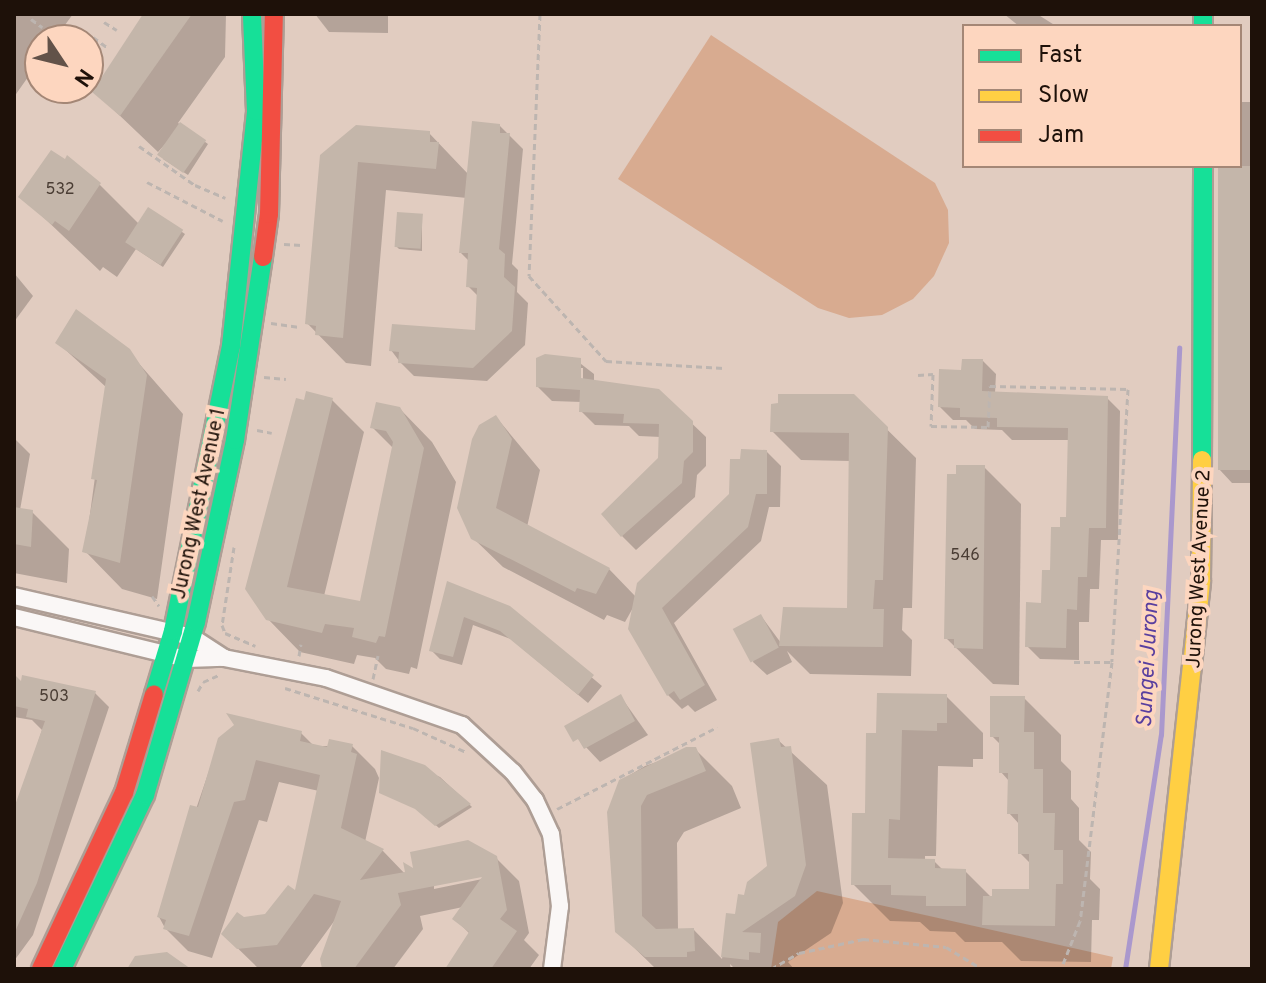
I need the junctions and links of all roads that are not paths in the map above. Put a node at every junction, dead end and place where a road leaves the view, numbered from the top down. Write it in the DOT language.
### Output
graph roads {
  1 [pos="252,14"];
  2 [pos="274,14"];
  3 [pos="1203,168"];
  4 [pos="14,596"];
  5 [pos="14,617"];
  6 [pos="173,631"];
  7 [pos="192,637"];
  8 [pos="168,654"];
  9 [pos="186,659"];
  10 [pos="223,666"];
  11 [pos="41,969"];
  12 [pos="62,969"];
  13 [pos="552,969"];
  14 [pos="1159,969"];
  1 -- 6 [label="street, Jurong West Avenue 1"];
  2 -- 7 [label="street, Jurong West Avenue 1"];
  3 -- 14 [label="street, Jurong West Avenue 2"];
  4 -- 6 [label="street"];
  5 -- 8 [label="street"];
  6 -- 7 [label="street"];
  6 -- 8 [label="street, Jurong West Avenue 1"];
  7 -- 9 [label="street, Jurong West Avenue 1"];
  7 -- 10 [label="street"];
  8 -- 9 [label="street"];
  8 -- 11 [label="street, Jurong West Avenue 1"];
  9 -- 10 [label="street"];
  9 -- 12 [label="street, Jurong West Avenue 1"];
  10 -- 13 [label="street"];
}
